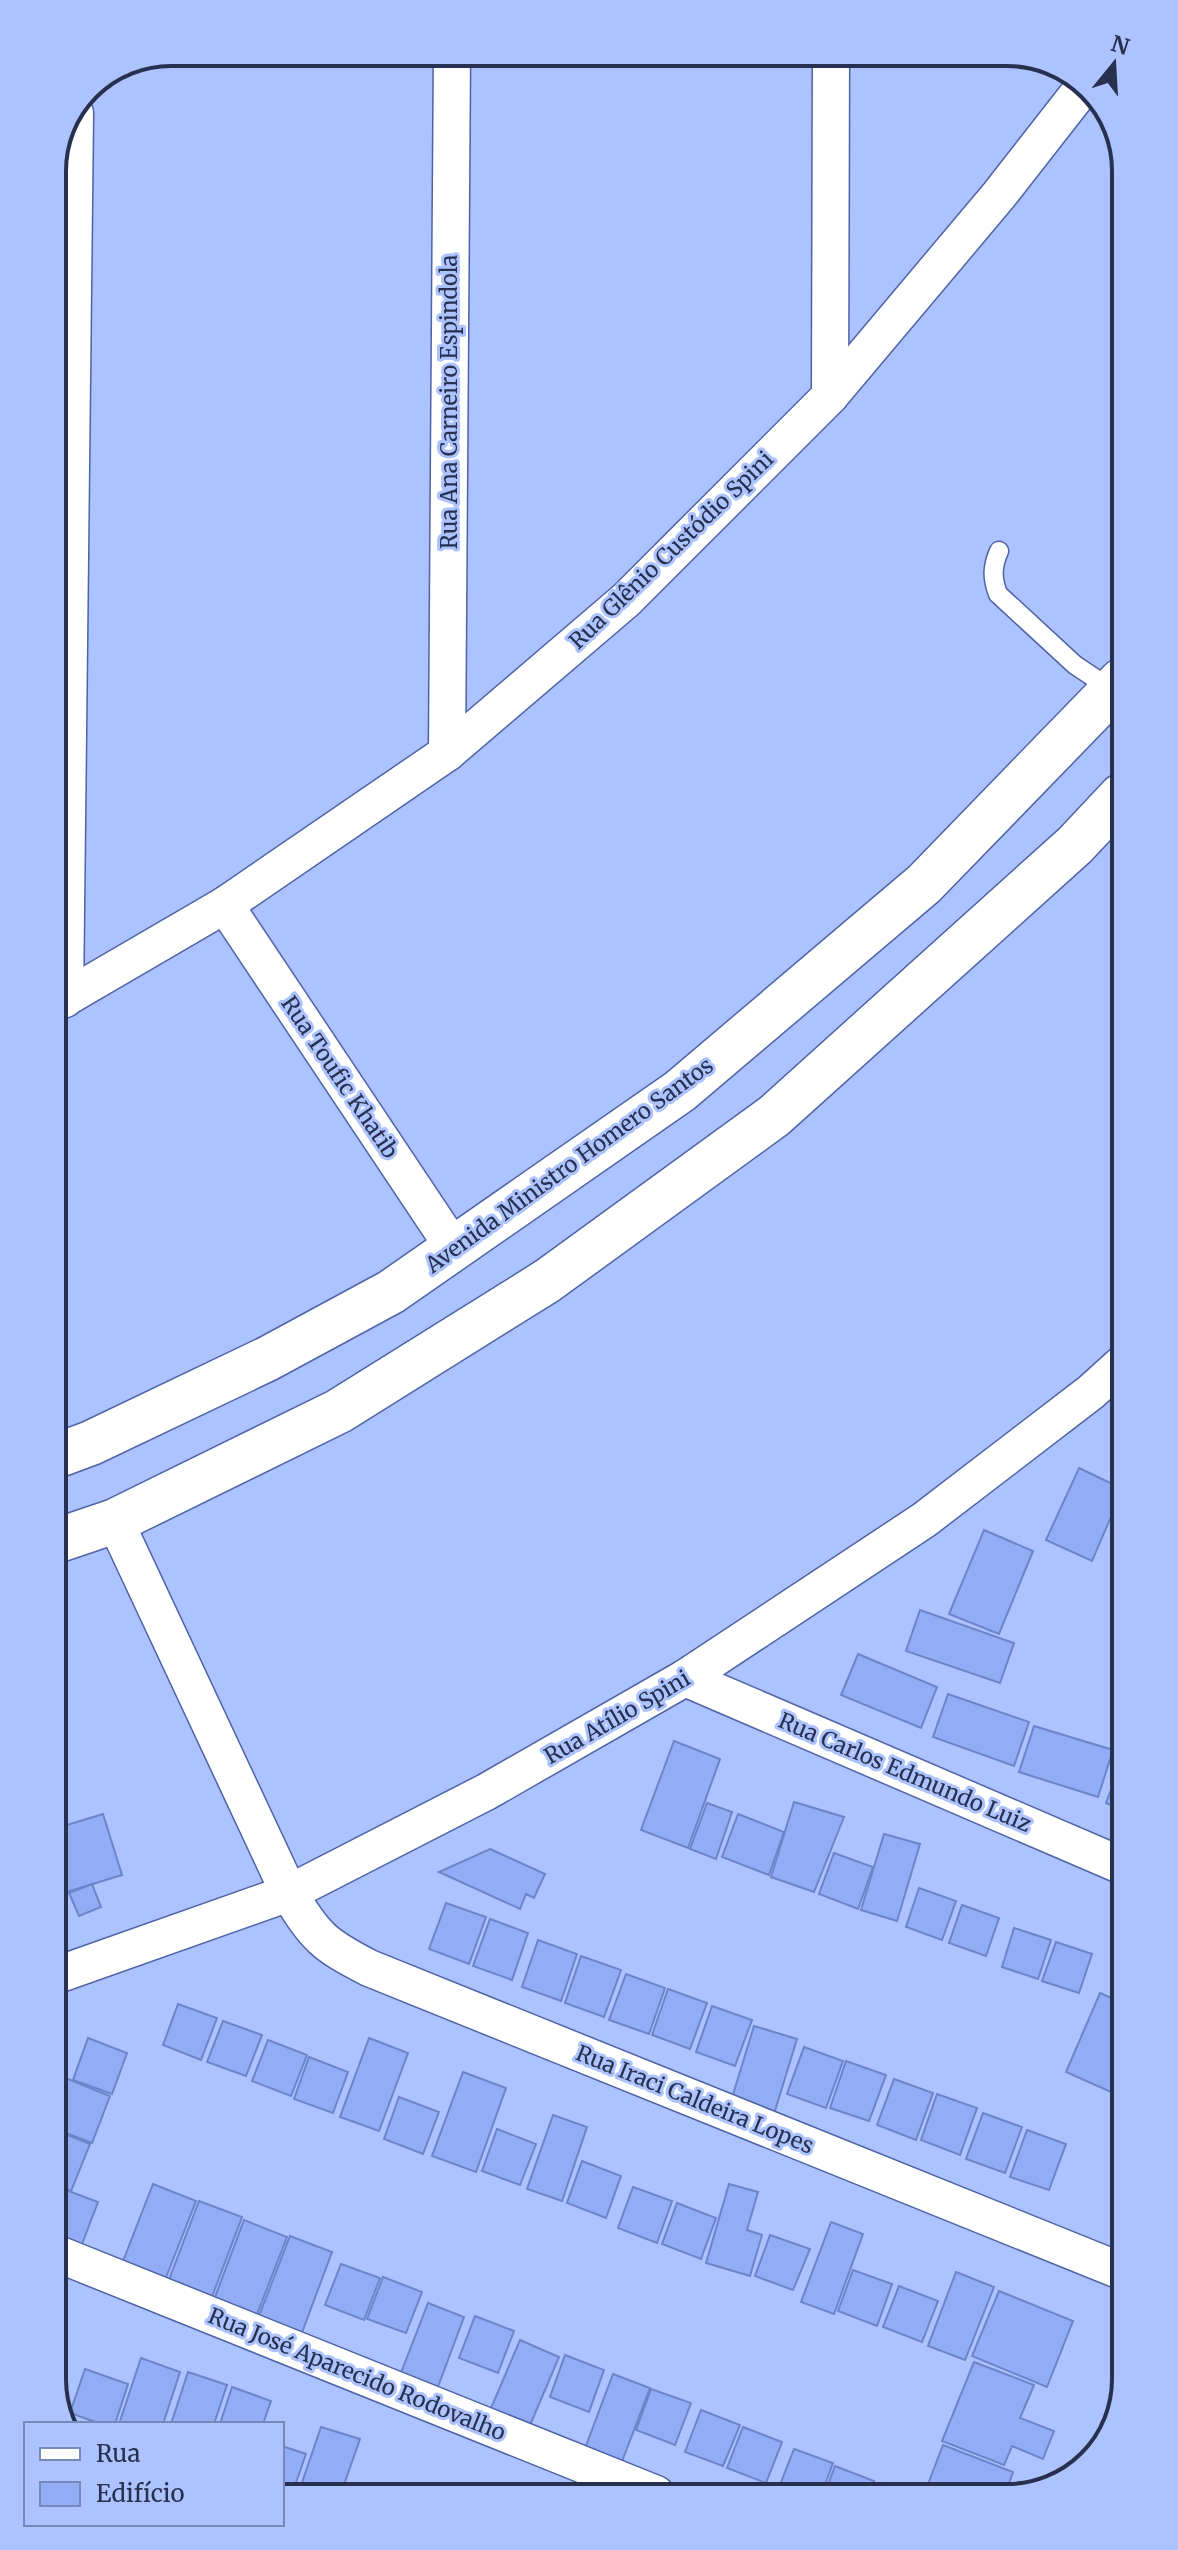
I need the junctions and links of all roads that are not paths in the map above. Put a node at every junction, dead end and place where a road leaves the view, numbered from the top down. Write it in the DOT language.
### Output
graph roads {
  1 [pos="452,66"];
  2 [pos="831,66"];
  3 [pos="1074,99"];
  4 [pos="75,131"];
  5 [pos="830,396"];
  6 [pos="999,551"];
  7 [pos="66,646"];
  8 [pos="1112,683"];
  9 [pos="1112,689"];
  10 [pos="447,753"];
  11 [pos="1112,806"];
  12 [pos="225,905"];
  13 [pos="66,998"];
  14 [pos="455,1250"];
  15 [pos="1112,1373"];
  16 [pos="66,1452"];
  17 [pos="115,1521"];
  18 [pos="66,1538"];
  19 [pos="685,1678"];
  20 [pos="1112,1861"];
  21 [pos="289,1893"];
  22 [pos="66,1972"];
  23 [pos="66,2257"];
  24 [pos="1112,2267"];
  25 [pos="631,2484"];
  1 -- 10 [label="street, Rua Ana Carneiro Espindola"];
  2 -- 5 [label="street"];
  3 -- 5 [label="street, Rua Glênio Custódio Spini"];
  4 -- 7 [label="street"];
  5 -- 10 [label="street, Rua Glênio Custódio Spini"];
  6 -- 8 [label="lane"];
  9 -- 14 [label="street, Avenida Ministro Homero Santos"];
  10 -- 12 [label="street, Rua Glênio Custódio Spini"];
  11 -- 17 [label="street"];
  12 -- 13 [label="street, Rua Glênio Custódio Spini"];
  12 -- 14 [label="street, Rua Toufic Khatib"];
  14 -- 16 [label="street, Avenida Ministro Homero Santos"];
  15 -- 19 [label="street, Rua Atílio Spini"];
  17 -- 18 [label="street"];
  17 -- 21 [label="street, Rua Iraci Caldeira Lopes"];
  19 -- 20 [label="street, Rua Carlos Edmundo Luiz"];
  19 -- 21 [label="street, Rua Atílio Spini"];
  21 -- 22 [label="street, Rua Atílio Spini"];
  21 -- 24 [label="street, Rua Iraci Caldeira Lopes"];
  23 -- 25 [label="street, Rua José Aparecido Rodovalho"];
}
